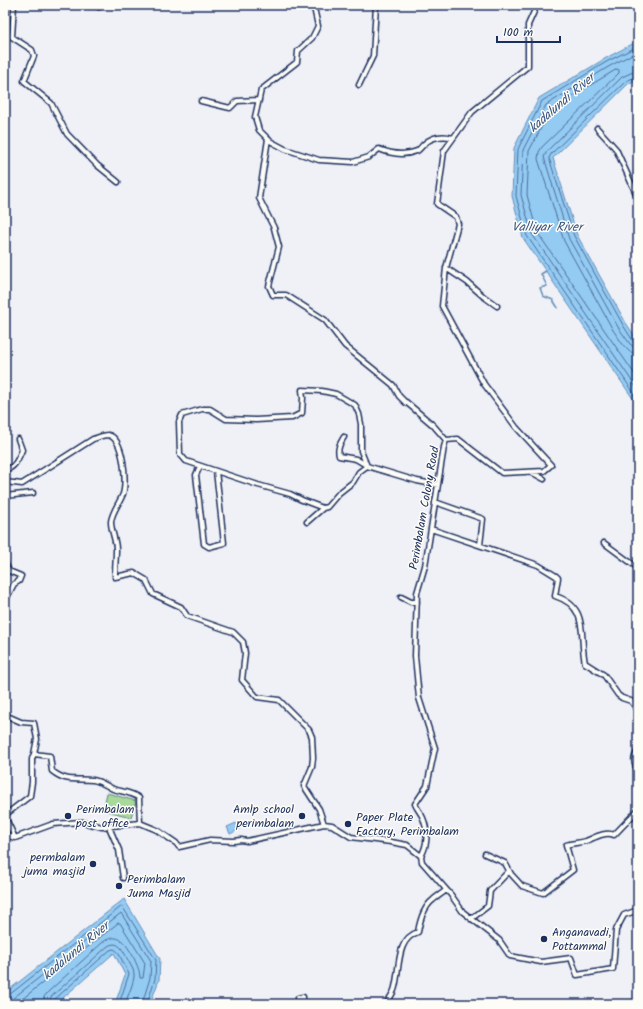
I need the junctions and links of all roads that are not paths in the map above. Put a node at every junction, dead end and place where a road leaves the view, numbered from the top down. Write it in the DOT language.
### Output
graph roads {
  1 [pos="14,5"];
  2 [pos="94,5"];
  3 [pos="311,5"];
  4 [pos="376,5"];
  5 [pos="538,5"];
  6 [pos="99,7"];
  7 [pos="359,85"];
  8 [pos="259,100"];
  9 [pos="201,101"];
  10 [pos="597,128"];
  11 [pos="453,138"];
  12 [pos="268,139"];
  13 [pos="118,182"];
  14 [pos="638,198"];
  15 [pos="446,268"];
  16 [pos="497,306"];
  17 [pos="403,399"];
  18 [pos="406,403"];
  19 [pos="344,437"];
  20 [pos="18,439"];
  21 [pos="446,440"];
  22 [pos="200,466"];
  23 [pos="366,466"];
  24 [pos="5,470"];
  25 [pos="216,471"];
  26 [pos="531,472"];
  27 [pos="544,479"];
  28 [pos="5,482"];
  29 [pos="438,485"];
  30 [pos="33,493"];
  31 [pos="5,496"];
  32 [pos="435,502"];
  33 [pos="323,508"];
  34 [pos="307,522"];
  35 [pos="431,530"];
  36 [pos="604,543"];
  37 [pos="480,545"];
  38 [pos="5,563"];
  39 [pos="638,568"];
  40 [pos="401,597"];
  41 [pos="5,601"];
  42 [pos="417,602"];
  43 [pos="638,710"];
  44 [pos="5,715"];
  45 [pos="638,750"];
  46 [pos="34,754"];
  47 [pos="638,772"];
  48 [pos="638,810"];
  49 [pos="5,815"];
  50 [pos="5,820"];
  51 [pos="140,823"];
  52 [pos="324,824"];
  53 [pos="109,827"];
  54 [pos="5,835"];
  55 [pos="15,838"];
  56 [pos="485,854"];
  57 [pos="421,856"];
  58 [pos="509,871"];
  59 [pos="123,878"];
  60 [pos="446,890"];
  61 [pos="638,910"];
  62 [pos="471,918"];
  63 [pos="298,998"];
  64 [pos="303,1004"];
  65 [pos="386,1004"];
  1 -- 13 [label="street"];
  2 -- 6 [label="street"];
  3 -- 8 [label="street"];
  4 -- 7 [label="street"];
  5 -- 11 [label="street, Perimbalam Colony Road"];
  8 -- 9 [label="street"];
  8 -- 12 [label="street"];
  10 -- 14 [label="street"];
  11 -- 12 [label="street"];
  11 -- 15 [label="street, Perimbalam Colony Road"];
  12 -- 18 [label="street"];
  15 -- 16 [label="street"];
  15 -- 26 [label="street, Perimbalam Colony Road"];
  17 -- 18 [label="street"];
  18 -- 21 [label="street"];
  19 -- 23 [label="street"];
  20 -- 24 [label="street"];
  21 -- 26 [label="street, Perimbalam Colony Road"];
  21 -- 29 [label="street, Perimbalam Colony Road"];
  22 -- 23 [label="street"];
  22 -- 25 [label="street"];
  22 -- 25 [label="street"];
  23 -- 29 [label="street"];
  23 -- 33 [label="street"];
  25 -- 33 [label="street"];
  26 -- 27 [label="street"];
  28 -- 52 [label="street"];
  29 -- 32 [label="street, Perimbalam Colony Road"];
  30 -- 31 [label="street"];
  32 -- 35 [label="street, Perimbalam Colony Road"];
  32 -- 37 [label="street"];
  33 -- 34 [label="street"];
  35 -- 37 [label="street"];
  35 -- 42 [label="street, Perimbalam Colony Road"];
  36 -- 39 [label="street"];
  37 -- 43 [label="street"];
  38 -- 41 [label="street"];
  40 -- 42 [label="street"];
  42 -- 57 [label="street, Perimbalam Colony Road"];
  44 -- 46 [label="street"];
  45 -- 47 [label="street"];
  46 -- 49 [label="street"];
  46 -- 51 [label="street"];
  48 -- 58 [label="street"];
  50 -- 55 [label="street"];
  51 -- 52 [label="street"];
  51 -- 53 [label="street"];
  52 -- 57 [label="street"];
  53 -- 55 [label="street"];
  53 -- 59 [label="street"];
  54 -- 55 [label="street"];
  56 -- 58 [label="street"];
  57 -- 60 [label="street"];
  58 -- 62 [label="street"];
  60 -- 62 [label="street"];
  60 -- 65 [label="street"];
  61 -- 62 [label="street"];
  63 -- 64 [label="street"];
}
